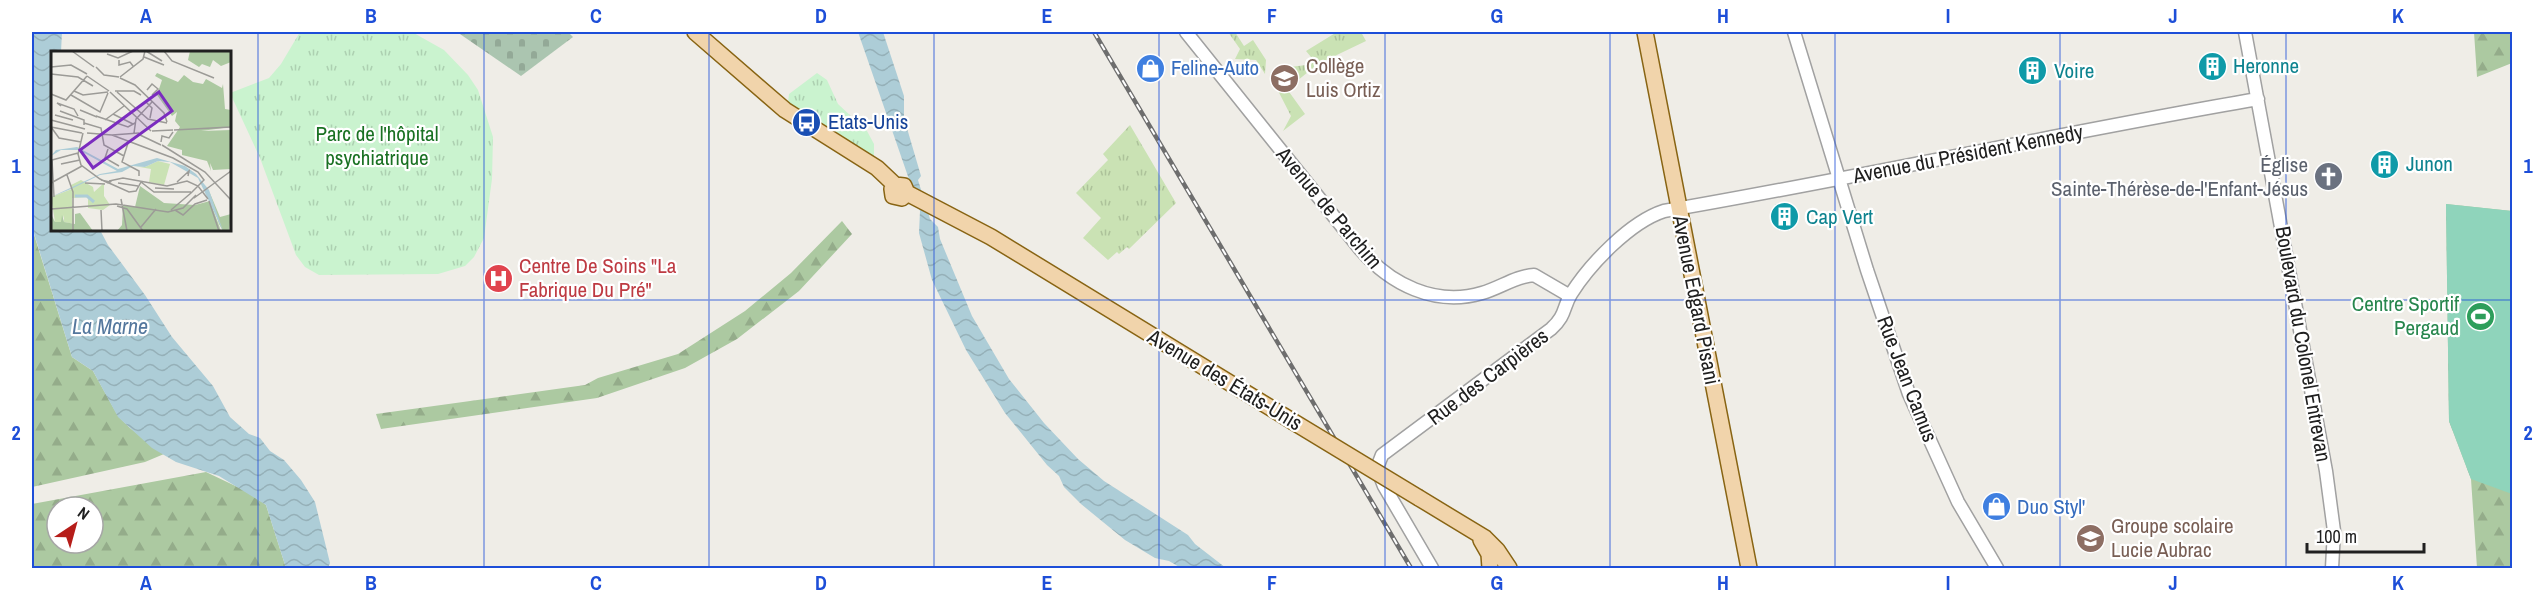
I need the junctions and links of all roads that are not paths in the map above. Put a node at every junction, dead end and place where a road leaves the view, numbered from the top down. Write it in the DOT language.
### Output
graph roads {
  1 [pos="695,32"];
  2 [pos="1186,32"];
  3 [pos="1645,32"];
  4 [pos="1794,32"];
  5 [pos="2245,32"];
  6 [pos="2258,99"];
  7 [pos="1838,180"];
  8 [pos="1678,208"];
  9 [pos="1570,296"];
  10 [pos="1476,532"];
  11 [pos="1432,568"];
  12 [pos="1490,568"];
  13 [pos="1509,568"];
  14 [pos="1749,568"];
  15 [pos="1997,568"];
  16 [pos="2332,568"];
  1 -- 10 [label="main road, Avenue des États-Unis, bridge"];
  2 -- 9 [label="street, Avenue de Parchim"];
  3 -- 8 [label="main road, Avenue Edgard Pisani"];
  4 -- 7 [label="street, Rue Jean Camus"];
  5 -- 6 [label="street, Boulevard du Colonel Entrevan"];
  6 -- 7 [label="street, Avenue du Président Kennedy"];
  6 -- 16 [label="street, Boulevard du Colonel Entrevan"];
  7 -- 8 [label="street, Avenue du Président Kennedy"];
  7 -- 15 [label="street, Rue Jean Camus"];
  8 -- 9 [label="street, Rue des Carpières"];
  8 -- 14 [label="main road, Avenue Edgard Pisani"];
  9 -- 11 [label="street, Rue des Carpières"];
  10 -- 12 [label="main road"];
  10 -- 13 [label="main road, Avenue des États-Unis"];
}
